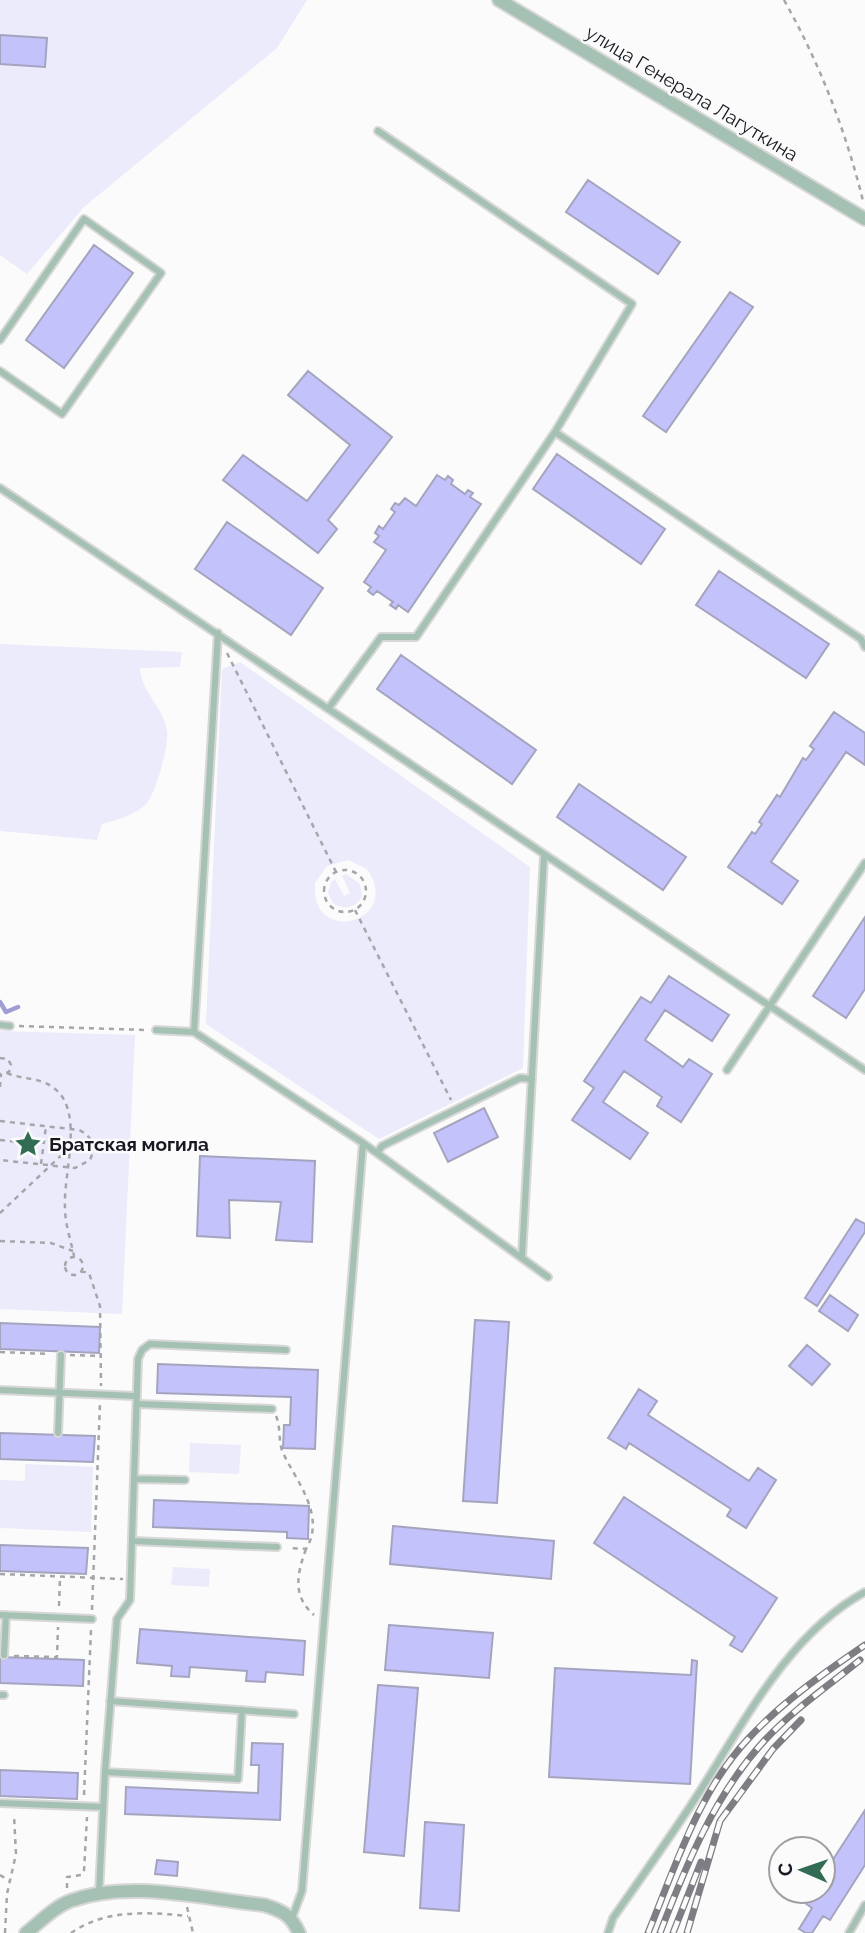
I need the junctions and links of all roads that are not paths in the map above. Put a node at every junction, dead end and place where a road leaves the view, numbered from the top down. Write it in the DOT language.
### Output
graph roads {
  1 [pos="499,0"];
  2 [pos="378,131"];
  3 [pos="865,219"];
  4 [pos="0,340"];
  5 [pos="0,371"];
  6 [pos="555,432"];
  7 [pos="0,488"];
  8 [pos="218,633"];
  9 [pos="865,647"];
  10 [pos="328,709"];
  11 [pos="544,856"];
  12 [pos="865,863"];
  13 [pos="770,1005"];
  14 [pos="0,1026"];
  15 [pos="10,1026"];
  16 [pos="156,1030"];
  17 [pos="194,1032"];
  18 [pos="727,1070"];
  19 [pos="865,1070"];
  20 [pos="532,1079"];
  21 [pos="363,1143"];
  22 [pos="377,1153"];
  23 [pos="522,1257"];
  24 [pos="548,1277"];
  25 [pos="286,1350"];
  26 [pos="61,1355"];
  27 [pos="0,1390"];
  28 [pos="59,1393"];
  29 [pos="135,1396"];
  30 [pos="137,1405"];
  31 [pos="272,1409"];
  32 [pos="58,1433"];
  33 [pos="134,1479"];
  34 [pos="185,1480"];
  35 [pos="132,1541"];
  36 [pos="277,1547"];
  37 [pos="865,1592"];
  38 [pos="857,1596"];
  39 [pos="865,1603"];
  40 [pos="3,1615"];
  41 [pos="92,1619"];
  42 [pos="4,1655"];
  43 [pos="110,1701"];
  44 [pos="242,1710"];
  45 [pos="294,1714"];
  46 [pos="105,1772"];
  47 [pos="0,1802"];
  48 [pos="103,1807"];
  49 [pos="99,1893"];
  50 [pos="865,1905"];
  51 [pos="292,1918"];
  52 [pos="26,1933"];
  53 [pos="299,1933"];
  54 [pos="608,1933"];
  55 [pos="849,1933"];
  1 -- 3 [label="street, улица Генерала Лагуткина"];
  2 -- 6 [label="lane"];
  4 -- 5 [label="lane"];
  6 -- 9 [label="lane"];
  6 -- 10 [label="lane"];
  7 -- 8 [label="lane"];
  8 -- 10 [label="lane"];
  8 -- 17 [label="lane"];
  10 -- 11 [label="lane"];
  11 -- 13 [label="lane"];
  11 -- 20 [label="lane"];
  12 -- 13 [label="lane"];
  13 -- 18 [label="lane"];
  13 -- 19 [label="lane"];
  14 -- 15 [label="lane"];
  16 -- 17 [label="lane"];
  17 -- 21 [label="lane"];
  20 -- 22 [label="lane"];
  20 -- 23 [label="lane"];
  21 -- 22 [label="lane"];
  21 -- 51 [label="lane"];
  22 -- 23 [label="lane"];
  23 -- 24 [label="lane"];
  25 -- 29 [label="lane"];
  26 -- 28 [label="lane"];
  27 -- 28 [label="lane"];
  28 -- 29 [label="lane"];
  28 -- 32 [label="lane"];
  29 -- 30 [label="lane"];
  30 -- 31 [label="lane"];
  30 -- 33 [label="lane"];
  33 -- 34 [label="lane"];
  33 -- 35 [label="lane"];
  35 -- 36 [label="lane"];
  35 -- 43 [label="lane"];
  37 -- 38 [label="lane"];
  38 -- 39 [label="lane"];
  38 -- 54 [label="lane"];
  40 -- 41 [label="lane"];
  40 -- 42 [label="lane"];
  43 -- 44 [label="lane"];
  43 -- 46 [label="lane"];
  44 -- 45 [label="lane"];
  44 -- 46 [label="lane"];
  46 -- 48 [label="lane"];
  47 -- 48 [label="lane"];
  48 -- 49 [label="lane"];
  49 -- 51 [label="street"];
  49 -- 52 [label="street"];
  50 -- 55 [label="lane"];
  51 -- 53 [label="street"];
}
